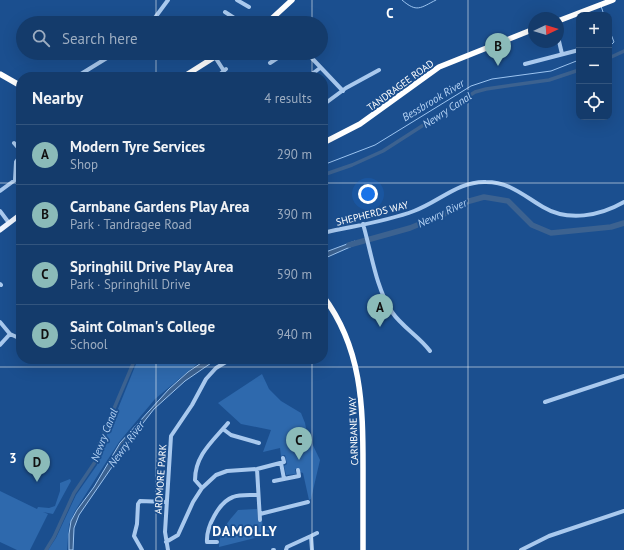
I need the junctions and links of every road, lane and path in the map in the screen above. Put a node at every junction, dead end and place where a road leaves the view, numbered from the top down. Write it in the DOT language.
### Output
graph roads {
  1 [pos="168,0"];
  2 [pos="237,0"];
  3 [pos="292,0"];
  4 [pos="613,0"];
  5 [pos="249,7"];
  6 [pos="225,12"];
  7 [pos="156,16"];
  8 [pos="231,16"];
  9 [pos="277,16"];
  10 [pos="564,18"];
  11 [pos="528,31"];
  12 [pos="561,48"];
  13 [pos="576,51"];
  14 [pos="562,54"];
  15 [pos="104,60"];
  16 [pos="210,60"];
  17 [pos="217,60"];
  18 [pos="274,60"];
  19 [pos="313,60"];
  20 [pos="270,63"];
  21 [pos="525,64"];
  22 [pos="320,68"];
  23 [pos="380,70"];
  24 [pos="84,72"];
  25 [pos="192,72"];
  26 [pos="222,72"];
  27 [pos="315,72"];
  28 [pos="324,72"];
  29 [pos="0,74"];
  30 [pos="328,76"];
  31 [pos="16,83"];
  32 [pos="343,91"];
  33 [pos="328,102"];
  34 [pos="328,140"];
  35 [pos="14,143"];
  36 [pos="16,145"];
  37 [pos="16,162"];
  38 [pos="0,191"];
  39 [pos="624,202"];
  40 [pos="0,211"];
  41 [pos="16,218"];
  42 [pos="9,223"];
  43 [pos="363,224"];
  44 [pos="0,230"];
  45 [pos="328,232"];
  46 [pos="328,303"];
  47 [pos="0,322"];
  48 [pos="10,334"];
  49 [pos="16,337"];
  50 [pos="0,345"];
  51 [pos="430,351"];
  52 [pos="222,364"];
  53 [pos="624,376"];
  54 [pos="545,402"];
  55 [pos="228,423"];
  56 [pos="223,429"];
  57 [pos="259,443"];
  58 [pos="283,458"];
  59 [pos="281,463"];
  60 [pos="257,468"];
  61 [pos="298,470"];
  62 [pos="284,479"];
  63 [pos="274,482"];
  64 [pos="202,488"];
  65 [pos="258,495"];
  66 [pos="166,502"];
  67 [pos="308,502"];
  68 [pos="624,511"];
  69 [pos="260,514"];
  70 [pos="260,520"];
  71 [pos="317,533"];
  72 [pos="311,536"];
  73 [pos="166,542"];
  74 [pos="217,542"];
  75 [pos="144,549"];
  76 [pos="168,550"];
  77 [pos="286,550"];
  78 [pos="312,550"];
  79 [pos="363,550"];
  80 [pos="521,550"];
  1 -- 7 [label="street"];
  2 -- 5 [label="street"];
  3 -- 9 [label="highway"];
  4 -- 10 [label="highway"];
  6 -- 8 [label="street"];
  11 -- 34 [label="highway, TANDRAGEE ROAD"];
  12 -- 14 [label="street"];
  13 -- 14 [label="street"];
  14 -- 21 [label="street"];
  15 -- 24 [label="street"];
  16 -- 25 [label="highway"];
  17 -- 26 [label="street"];
  18 -- 20 [label="street"];
  19 -- 22 [label="street"];
  22 -- 27 [label="street"];
  22 -- 28 [label="street"];
  23 -- 32 [label="street"];
  29 -- 31 [label="highway"];
  30 -- 32 [label="street"];
  32 -- 33 [label="street"];
  35 -- 36 [label="street"];
  37 -- 38 [label="street"];
  39 -- 43 [label="street, SHEPHERDS WAY"];
  40 -- 42 [label="street"];
  41 -- 42 [label="main road"];
  42 -- 44 [label="main road"];
  43 -- 45 [label="street, SHEPHERDS WAY"];
  43 -- 51 [label="street"];
  46 -- 79 [label="highway, CARNBANE WAY"];
  47 -- 48 [label="street"];
  48 -- 49 [label="street"];
  48 -- 50 [label="street"];
  52 -- 66 [label="street, ARDMORE PARK"];
  53 -- 54 [label="street"];
  55 -- 56 [label="street"];
  56 -- 57 [label="street"];
  56 -- 64 [label="street"];
  58 -- 59 [label="street"];
  59 -- 60 [label="street"];
  59 -- 62 [label="street"];
  60 -- 64 [label="street"];
  60 -- 65 [label="street"];
  61 -- 62 [label="street"];
  62 -- 63 [label="street"];
  64 -- 73 [label="street"];
  65 -- 69 [label="street"];
  65 -- 74 [label="street"];
  66 -- 73 [label="street, ARDMORE PARK"];
  66 -- 75 [label="street"];
  67 -- 69 [label="street"];
  68 -- 80 [label="street"];
  69 -- 70 [label="street"];
  71 -- 72 [label="street"];
  72 -- 77 [label="street"];
  72 -- 78 [label="street"];
  73 -- 76 [label="street, ARDMORE PARK"];
}
